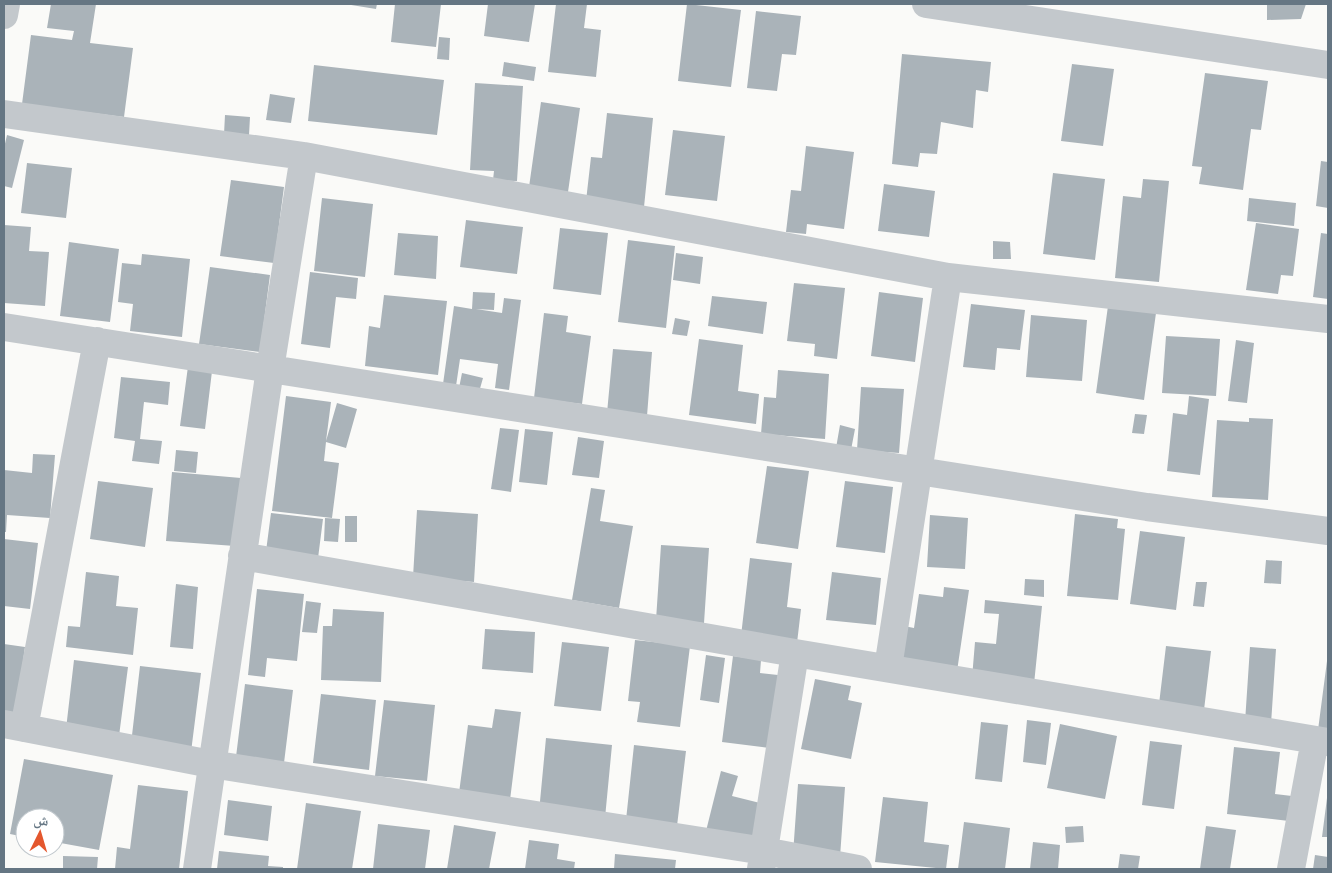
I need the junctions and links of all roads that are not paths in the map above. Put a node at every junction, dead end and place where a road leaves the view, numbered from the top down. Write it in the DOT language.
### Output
graph roads {
  1 [pos="6,4"];
  2 [pos="926,4"];
  3 [pos="1015,11"];
  4 [pos="4,15"];
  5 [pos="1328,64"];
  6 [pos="4,114"];
  7 [pos="304,156"];
  8 [pos="948,277"];
  9 [pos="1328,320"];
  10 [pos="4,327"];
  11 [pos="97,342"];
  12 [pos="270,369"];
  13 [pos="918,471"];
  14 [pos="1328,531"];
  15 [pos="242,556"];
  16 [pos="795,653"];
  17 [pos="888,668"];
  18 [pos="14,726"];
  19 [pos="1321,741"];
  20 [pos="211,764"];
  21 [pos="763,860"];
  22 [pos="196,869"];
  23 [pos="858,869"];
  24 [pos="1291,869"];
  1 -- 4 [label="street"];
  2 -- 3 [label="street"];
  3 -- 5 [label="street"];
  6 -- 7 [label="street"];
  7 -- 8 [label="street"];
  7 -- 12 [label="street"];
  8 -- 9 [label="street"];
  8 -- 13 [label="street"];
  10 -- 11 [label="street"];
  11 -- 12 [label="street"];
  11 -- 18 [label="street"];
  12 -- 13 [label="street"];
  12 -- 15 [label="street"];
  13 -- 14 [label="street"];
  13 -- 17 [label="street"];
  15 -- 16 [label="street"];
  15 -- 20 [label="street"];
  16 -- 17 [label="street"];
  16 -- 21 [label="street"];
  17 -- 19 [label="street"];
  18 -- 20 [label="street"];
  19 -- 24 [label="street"];
  20 -- 21 [label="street"];
  20 -- 22 [label="street"];
  21 -- 23 [label="street"];
}
